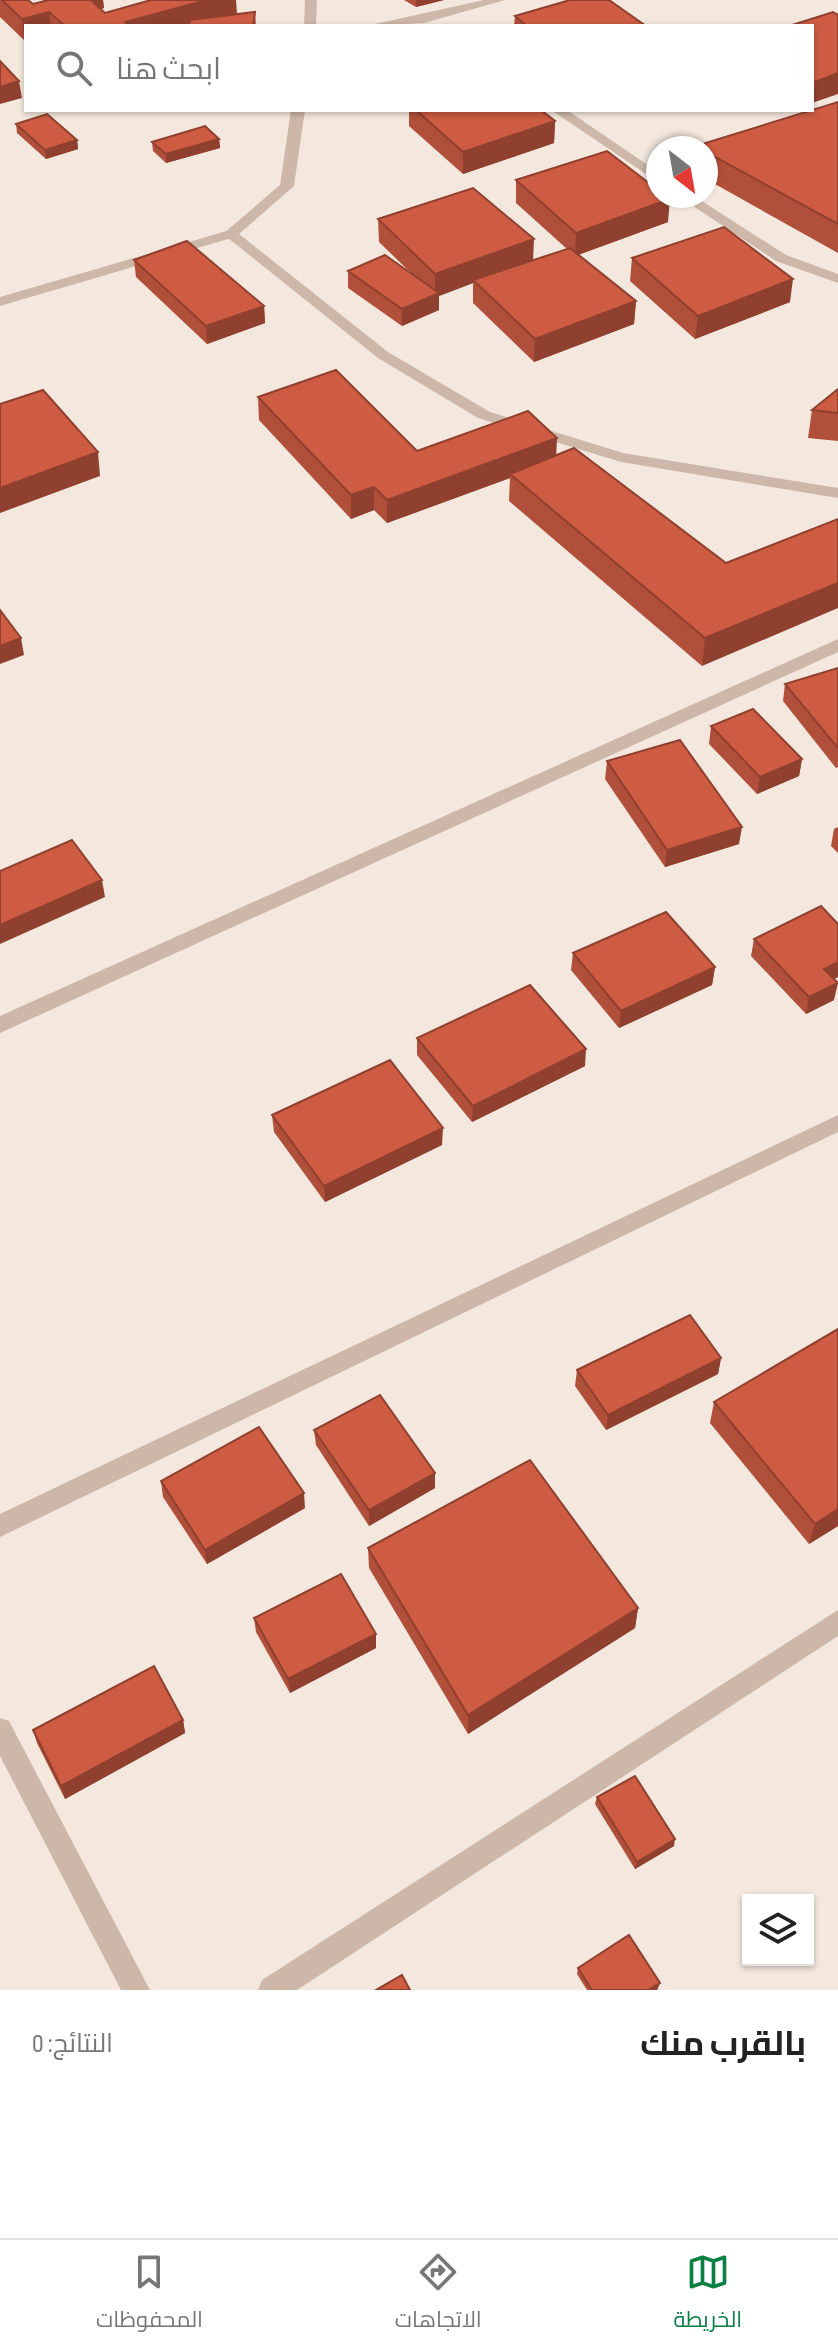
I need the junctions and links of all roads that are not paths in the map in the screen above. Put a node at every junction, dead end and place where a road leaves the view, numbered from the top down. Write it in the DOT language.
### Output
graph roads {
  1 [pos="311,0"];
  2 [pos="499,0"];
  3 [pos="429,22"];
  4 [pos="310,24"];
  5 [pos="400,24"];
  6 [pos="298,112"];
  7 [pos="561,112"];
  8 [pos="646,167"];
  9 [pos="704,208"];
  10 [pos="230,234"];
  11 [pos="838,279"];
  12 [pos="0,302"];
  13 [pos="838,493"];
  14 [pos="838,645"];
  15 [pos="0,1025"];
  16 [pos="838,1123"];
  17 [pos="0,1526"];
  18 [pos="838,1622"];
  19 [pos="0,1732"];
  20 [pos="136,1990"];
  21 [pos="272,1990"];
  1 -- 4 [label="street"];
  2 -- 3 [label="street"];
  3 -- 5 [label="street"];
  6 -- 10 [label="street"];
  7 -- 8 [label="street"];
  9 -- 11 [label="street"];
  10 -- 12 [label="street"];
  10 -- 13 [label="street"];
  14 -- 15 [label="street"];
  16 -- 17 [label="street"];
  18 -- 21 [label="street"];
  19 -- 20 [label="street"];
}
